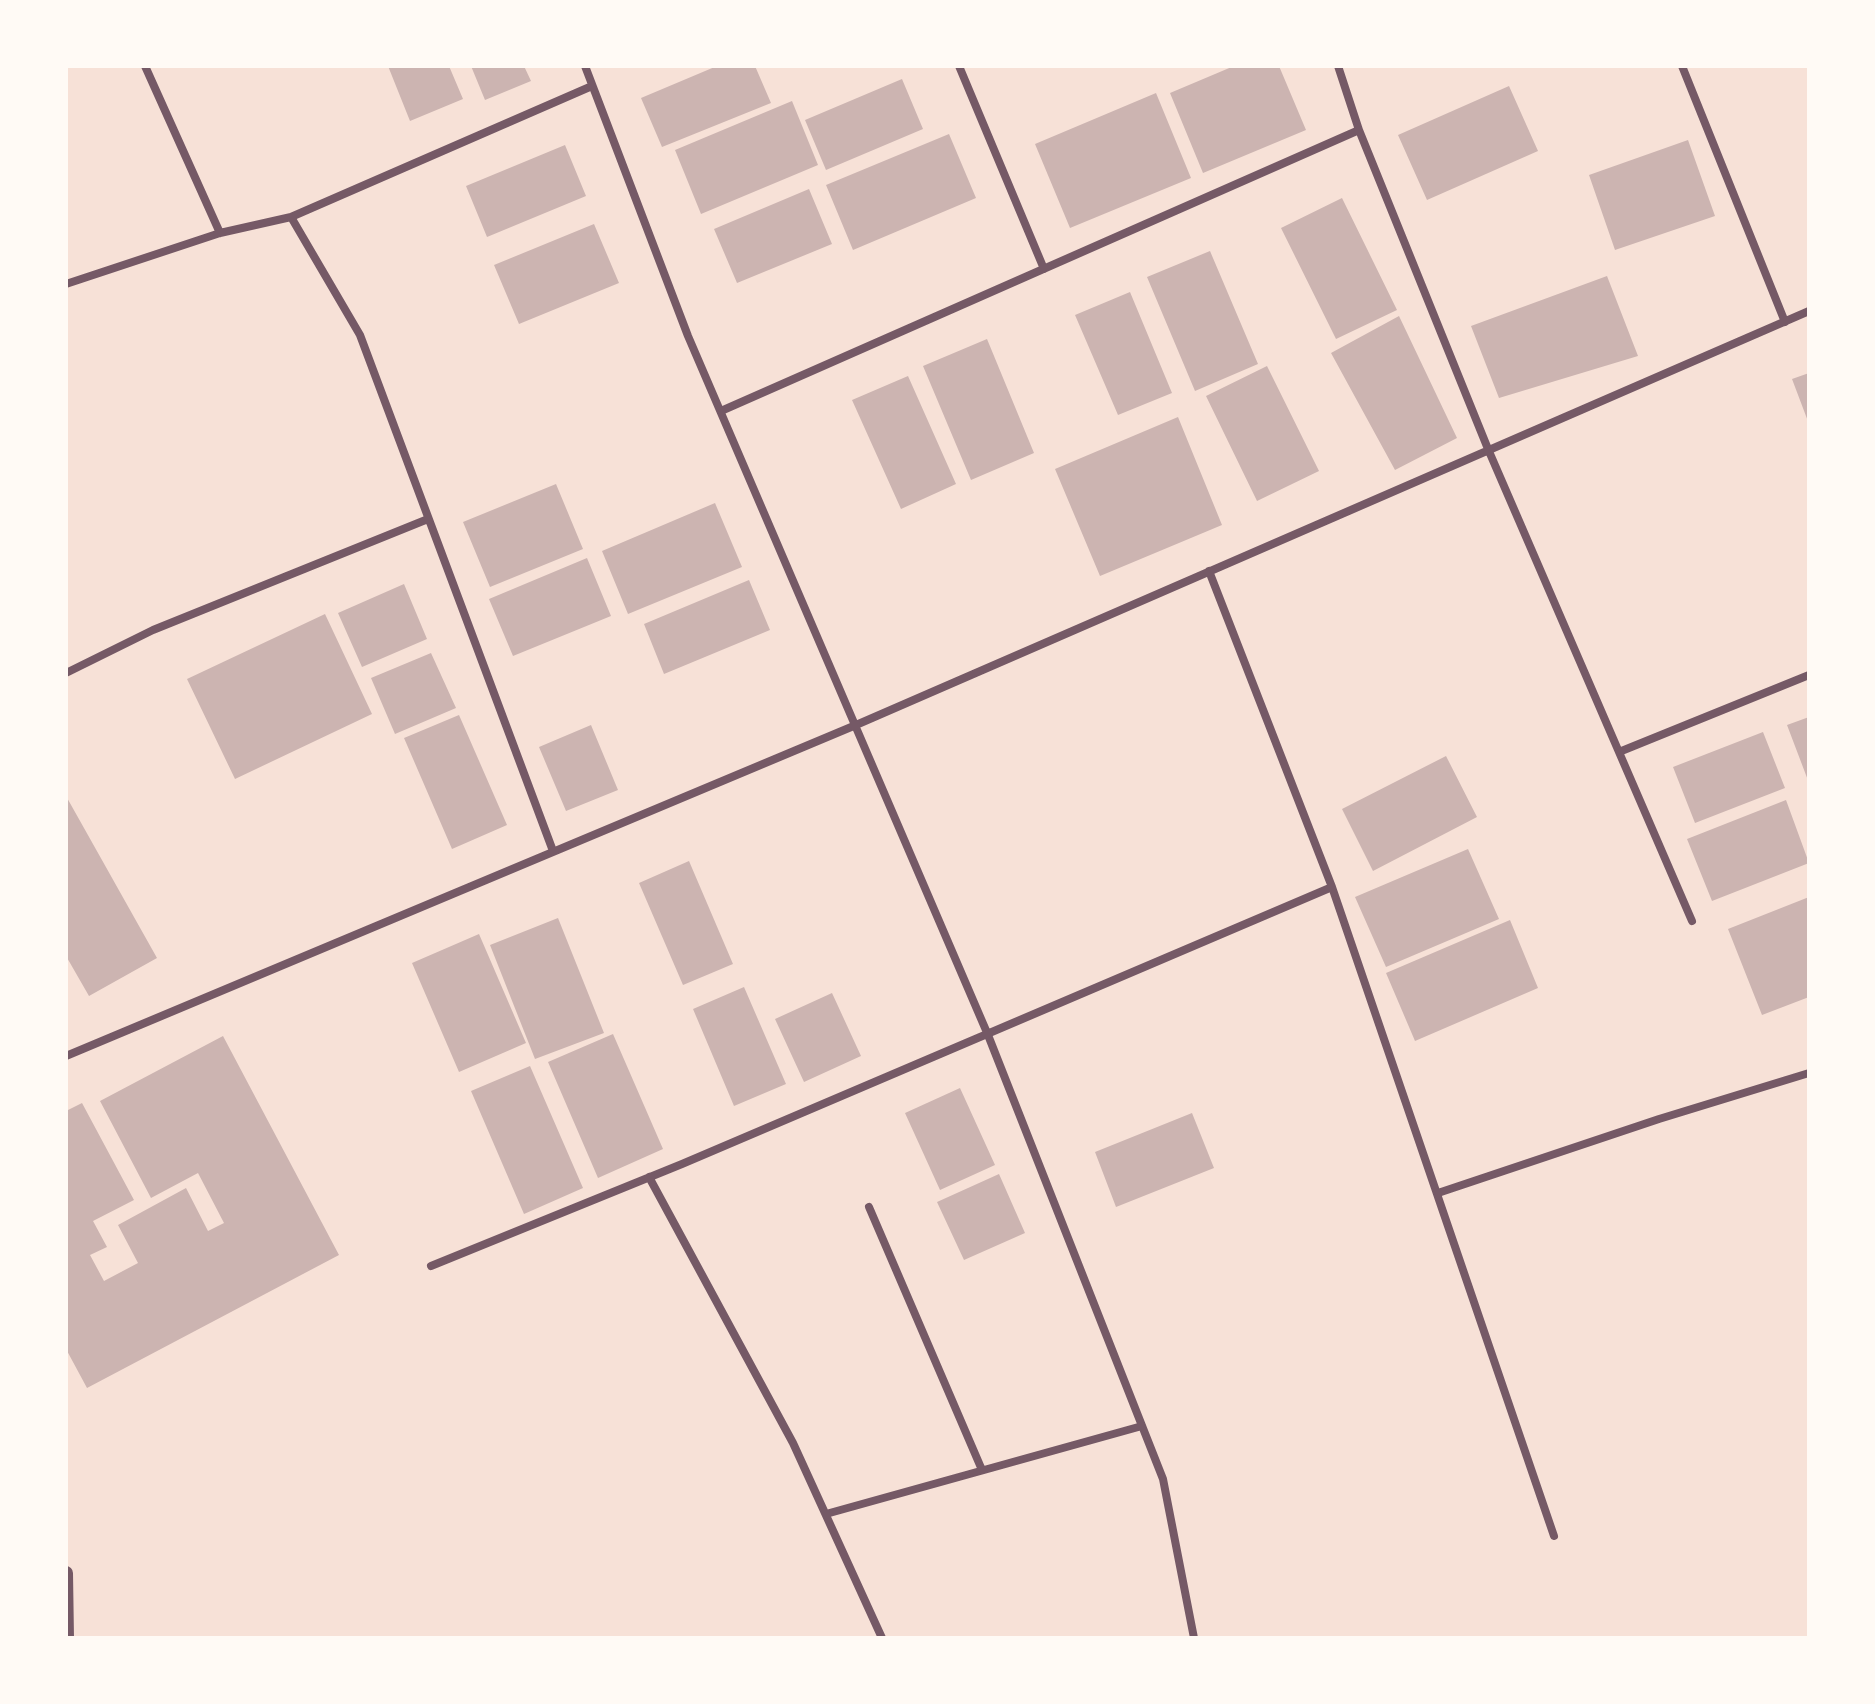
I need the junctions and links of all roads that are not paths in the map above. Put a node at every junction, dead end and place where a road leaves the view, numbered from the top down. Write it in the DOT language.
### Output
graph roads {
  1 [pos="145,66"];
  2 [pos="585,66"];
  3 [pos="959,66"];
  4 [pos="1338,66"];
  5 [pos="1682,66"];
  6 [pos="592,86"];
  7 [pos="1359,130"];
  8 [pos="291,217"];
  9 [pos="220,233"];
  10 [pos="1044,269"];
  11 [pos="66,284"];
  12 [pos="1809,311"];
  13 [pos="1785,322"];
  14 [pos="721,411"];
  15 [pos="1488,449"];
  16 [pos="428,519"];
  17 [pos="1209,571"];
  18 [pos="66,673"];
  19 [pos="1809,675"];
  20 [pos="856,725"];
  21 [pos="1619,752"];
  22 [pos="553,851"];
  23 [pos="1332,887"];
  24 [pos="1692,921"];
  25 [pos="988,1035"];
  26 [pos="66,1056"];
  27 [pos="1809,1073"];
  28 [pos="649,1177"];
  29 [pos="1438,1193"];
  30 [pos="869,1207"];
  31 [pos="431,1266"];
  32 [pos="1142,1426"];
  33 [pos="982,1470"];
  34 [pos="826,1514"];
  35 [pos="1554,1536"];
  36 [pos="66,1573"];
  37 [pos="67,1638"];
  38 [pos="882,1638"];
  39 [pos="1194,1638"];
  1 -- 9 [label="street"];
  2 -- 6 [label="street"];
  3 -- 10 [label="street"];
  4 -- 7 [label="street"];
  5 -- 13 [label="street"];
  6 -- 8 [label="street"];
  6 -- 14 [label="street"];
  7 -- 10 [label="street"];
  7 -- 15 [label="street"];
  8 -- 9 [label="street"];
  8 -- 16 [label="street"];
  9 -- 11 [label="street"];
  10 -- 14 [label="street"];
  12 -- 13 [label="street"];
  13 -- 15 [label="street"];
  14 -- 20 [label="street"];
  15 -- 17 [label="street"];
  15 -- 21 [label="street"];
  16 -- 18 [label="street"];
  16 -- 22 [label="street"];
  17 -- 20 [label="street"];
  17 -- 23 [label="street"];
  19 -- 21 [label="street"];
  20 -- 22 [label="street"];
  20 -- 25 [label="street"];
  21 -- 24 [label="street"];
  22 -- 26 [label="street"];
  23 -- 25 [label="street"];
  23 -- 29 [label="street"];
  25 -- 28 [label="street"];
  25 -- 32 [label="street"];
  27 -- 29 [label="street"];
  28 -- 31 [label="street"];
  28 -- 34 [label="street"];
  29 -- 35 [label="street"];
  30 -- 33 [label="street"];
  32 -- 33 [label="street"];
  32 -- 39 [label="street"];
  33 -- 34 [label="street"];
  34 -- 38 [label="street"];
  36 -- 37 [label="street"];
}
